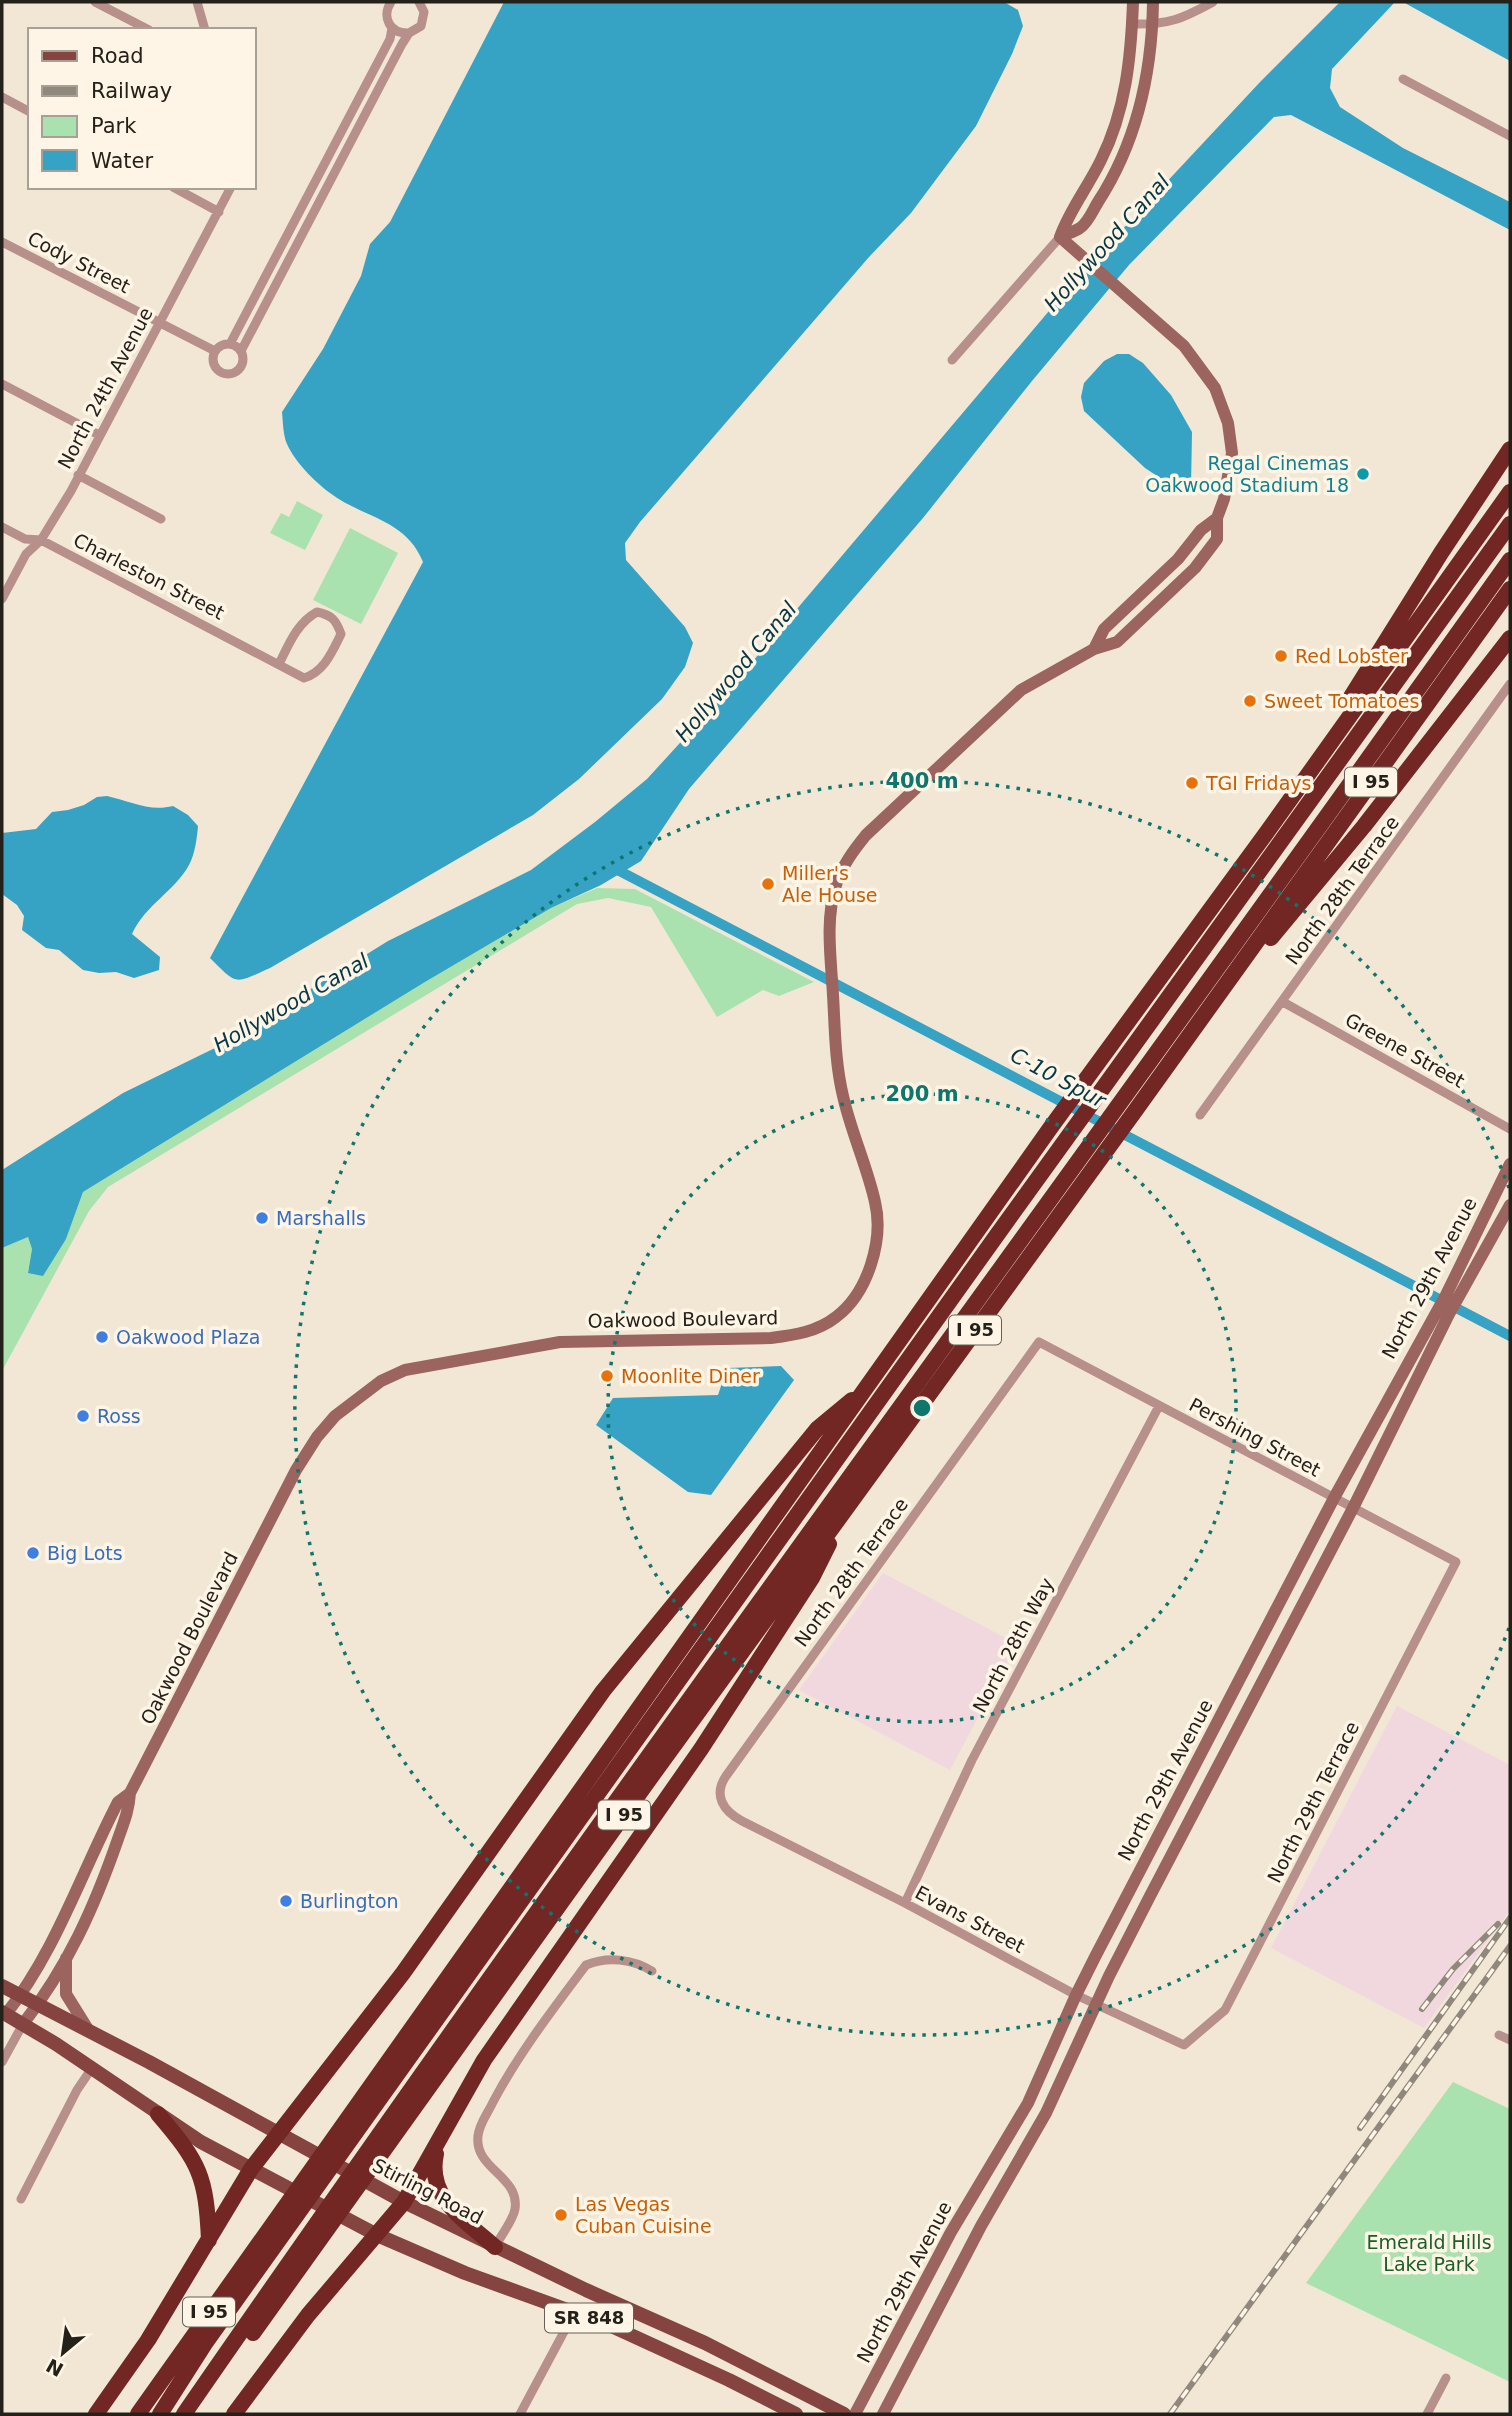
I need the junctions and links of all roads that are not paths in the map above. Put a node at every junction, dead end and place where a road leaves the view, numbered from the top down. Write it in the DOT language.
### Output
graph roads {
  1 [pos="95,2"];
  2 [pos="197,2"];
  3 [pos="1133,2"];
  4 [pos="1153,2"];
  5 [pos="1213,2"];
  6 [pos="386,3"];
  7 [pos="422,3"];
  8 [pos="1132,24"];
  9 [pos="1153,25"];
  10 [pos="145,28"];
  11 [pos="204,28"];
  12 [pos="392,28"];
  13 [pos="409,33"];
  14 [pos="1403,79"];
  15 [pos="2,97"];
  16 [pos="28,111"];
  17 [pos="1510,136"];
  18 [pos="177,189"];
  19 [pos="230,189"];
  20 [pos="219,212"];
  21 [pos="1060,237"];
  22 [pos="2,242"];
  23 [pos="158,322"];
  24 [pos="230,344"];
  25 [pos="215,351"];
  26 [pos="241,351"];
  27 [pos="952,360"];
  28 [pos="2,384"];
  29 [pos="99,435"];
  30 [pos="1510,449"];
  31 [pos="78,475"];
  32 [pos="1510,492"];
  33 [pos="1217,518"];
  34 [pos="161,519"];
  35 [pos="1510,524"];
  36 [pos="2,527"];
  37 [pos="41,540"];
  38 [pos="1510,560"];
  39 [pos="1510,589"];
  40 [pos="2,599"];
  41 [pos="1510,638"];
  42 [pos="1094,649"];
  43 [pos="279,664"];
  44 [pos="1510,684"];
  45 [pos="1267,832"];
  46 [pos="1232,975"];
  47 [pos="1283,1002"];
  48 [pos="1200,1115"];
  49 [pos="1510,1129"];
  50 [pos="1096,1149"];
  51 [pos="1510,1164"];
  52 [pos="1510,1205"];
  53 [pos="1451,1297"];
  54 [pos="1444,1311"];
  55 [pos="1039,1342"];
  56 [pos="867,1387"];
  57 [pos="1159,1406"];
  58 [pos="1334,1498"];
  59 [pos="847,1507"];
  60 [pos="1353,1508"];
  61 [pos="1456,1562"];
  62 [pos="130,1793"];
  63 [pos="741,1821"];
  64 [pos="905,1903"];
  65 [pos="66,1958"];
  66 [pos="652,1971"];
  67 [pos="2,1986"];
  68 [pos="1076,1995"];
  69 [pos="21,1996"];
  70 [pos="38,2004"];
  71 [pos="1098,2005"];
  72 [pos="3,2016"];
  73 [pos="23,2024"];
  74 [pos="89,2031"];
  75 [pos="1499,2035"];
  76 [pos="1510,2040"];
  77 [pos="1184,2045"];
  78 [pos="2,2063"];
  79 [pos="92,2067"];
  80 [pos="158,2114"];
  81 [pos="279,2135"];
  82 [pos="442,2135"];
  83 [pos="339,2143"];
  84 [pos="370,2159"];
  85 [pos="250,2169"];
  86 [pos="21,2199"];
  87 [pos="404,2202"];
  88 [pos="288,2214"];
  89 [pos="320,2230"];
  90 [pos="377,2235"];
  91 [pos="209,2241"];
  92 [pos="495,2247"];
  93 [pos="575,2313"];
  94 [pos="1446,2378"];
  95 [pos="96,2414"];
  96 [pos="138,2414"];
  97 [pos="160,2414"];
  98 [pos="184,2414"];
  99 [pos="197,2414"];
  100 [pos="234,2414"];
  101 [pos="520,2414"];
  102 [pos="796,2414"];
  103 [pos="844,2414"];
  104 [pos="855,2414"];
  105 [pos="883,2414"];
  106 [pos="1427,2414"];
  1 -- 10 [label="street"];
  2 -- 11 [label="street"];
  3 -- 8 [label="street"];
  4 -- 9 [label="street"];
  5 -- 9 [label="street"];
  6 -- 12 [label="street"];
  7 -- 13 [label="street"];
  8 -- 9 [label="street"];
  8 -- 21 [label="street"];
  9 -- 21 [label="street"];
  12 -- 13 [label="street"];
  12 -- 24 [label="street"];
  13 -- 26 [label="street"];
  14 -- 17 [label="street"];
  15 -- 16 [label="street"];
  18 -- 20 [label="street"];
  19 -- 20 [label="street, North 24th Avenue"];
  20 -- 23 [label="street, North 24th Avenue"];
  21 -- 27 [label="street"];
  21 -- 33 [label="street, Oakwood Boulevard"];
  22 -- 23 [label="street, Cody Street"];
  23 -- 25 [label="street, Cody Street"];
  23 -- 29 [label="street, North 24th Avenue"];
  24 -- 25 [label="street"];
  24 -- 26 [label="street"];
  25 -- 26 [label="street"];
  28 -- 29 [label="street"];
  29 -- 31 [label="street, North 24th Avenue"];
  30 -- 45 [label="highway"];
  31 -- 34 [label="street"];
  31 -- 37 [label="street, North 24th Avenue"];
  32 -- 45 [label="highway, I 95"];
  33 -- 42 [label="street, Oakwood Boulevard"];
  33 -- 42 [label="street, Oakwood Boulevard"];
  35 -- 83 [label="highway"];
  36 -- 37 [label="street, Charleston Street"];
  37 -- 40 [label="street, North 24th Avenue"];
  37 -- 43 [label="street, Charleston Street"];
  38 -- 50 [label="highway"];
  39 -- 46 [label="highway, I 95"];
  41 -- 46 [label="highway"];
  42 -- 62 [label="street, Oakwood Boulevard"];
  43 -- 43 [label="street, Charleston Street"];
  44 -- 47 [label="street, North 28th Terrace"];
  45 -- 56 [label="highway, I 95"];
  46 -- 50 [label="highway, I 95"];
  47 -- 48 [label="street, North 28th Terrace"];
  47 -- 49 [label="street, Greene Street"];
  50 -- 59 [label="highway, I 95"];
  50 -- 84 [label="highway"];
  51 -- 53 [label="street, North 29th Avenue"];
  52 -- 53 [label="street, North 29th Avenue"];
  53 -- 54 [label="street, North 29th Avenue"];
  54 -- 58 [label="street, North 29th Avenue"];
  54 -- 60 [label="street, North 29th Avenue"];
  55 -- 57 [label="street, Pershing Street"];
  55 -- 63 [label="street, North 28th Terrace"];
  56 -- 81 [label="highway"];
  56 -- 83 [label="highway, I 95"];
  57 -- 58 [label="street, Pershing Street"];
  57 -- 64 [label="street, North 28th Way"];
  58 -- 60 [label="street, Pershing Street"];
  58 -- 68 [label="street, North 29th Avenue"];
  59 -- 82 [label="highway"];
  59 -- 84 [label="highway, I 95"];
  60 -- 61 [label="street, Pershing Street"];
  60 -- 71 [label="street, North 29th Avenue"];
  61 -- 77 [label="street, North 29th Terrace"];
  62 -- 65 [label="street, Oakwood Boulevard"];
  62 -- 69 [label="street, Oakwood Boulevard"];
  63 -- 64 [label="street, Evans Street"];
  64 -- 68 [label="street, Evans Street"];
  65 -- 70 [label="street, Oakwood Boulevard"];
  65 -- 74 [label="street"];
  66 -- 92 [label="street"];
  67 -- 69 [label="main road, Stirling Road / SR 848"];
  68 -- 71 [label="street, Evans Street"];
  68 -- 104 [label="street, North 29th Avenue"];
  69 -- 70 [label="main road, Stirling Road / SR 848"];
  69 -- 72 [label="street, Oakwood Boulevard"];
  70 -- 73 [label="street, Oakwood Boulevard"];
  70 -- 74 [label="main road, Stirling Road / SR 848"];
  71 -- 77 [label="street, Evans Street"];
  71 -- 105 [label="street, North 29th Avenue"];
  72 -- 73 [label="main road, SR 848"];
  73 -- 78 [label="street"];
  73 -- 79 [label="main road, SR 848"];
  74 -- 81 [label="main road, Stirling Road / SR 848"];
  75 -- 76 [label="street"];
  79 -- 80 [label="main road, SR 848"];
  79 -- 86 [label="street"];
  80 -- 85 [label="main road, SR 848"];
  80 -- 91 [label="highway"];
  81 -- 85 [label="highway"];
  81 -- 87 [label="main road, Stirling Road / SR 848"];
  82 -- 87 [label="highway"];
  82 -- 92 [label="highway"];
  83 -- 88 [label="highway, I 95"];
  84 -- 89 [label="highway, I 95"];
  85 -- 90 [label="main road, SR 848"];
  85 -- 91 [label="highway"];
  87 -- 90 [label="highway"];
  87 -- 92 [label="main road, Stirling Road / SR 848"];
  88 -- 96 [label="highway, I 95"];
  88 -- 97 [label="highway"];
  89 -- 98 [label="highway"];
  89 -- 99 [label="highway, I 95"];
  90 -- 93 [label="main road, SR 848"];
  90 -- 100 [label="highway"];
  91 -- 95 [label="highway"];
  92 -- 103 [label="main road, Stirling Road / SR 848"];
  93 -- 101 [label="street"];
  93 -- 102 [label="main road, SR 848"];
  94 -- 106 [label="street"];
}
